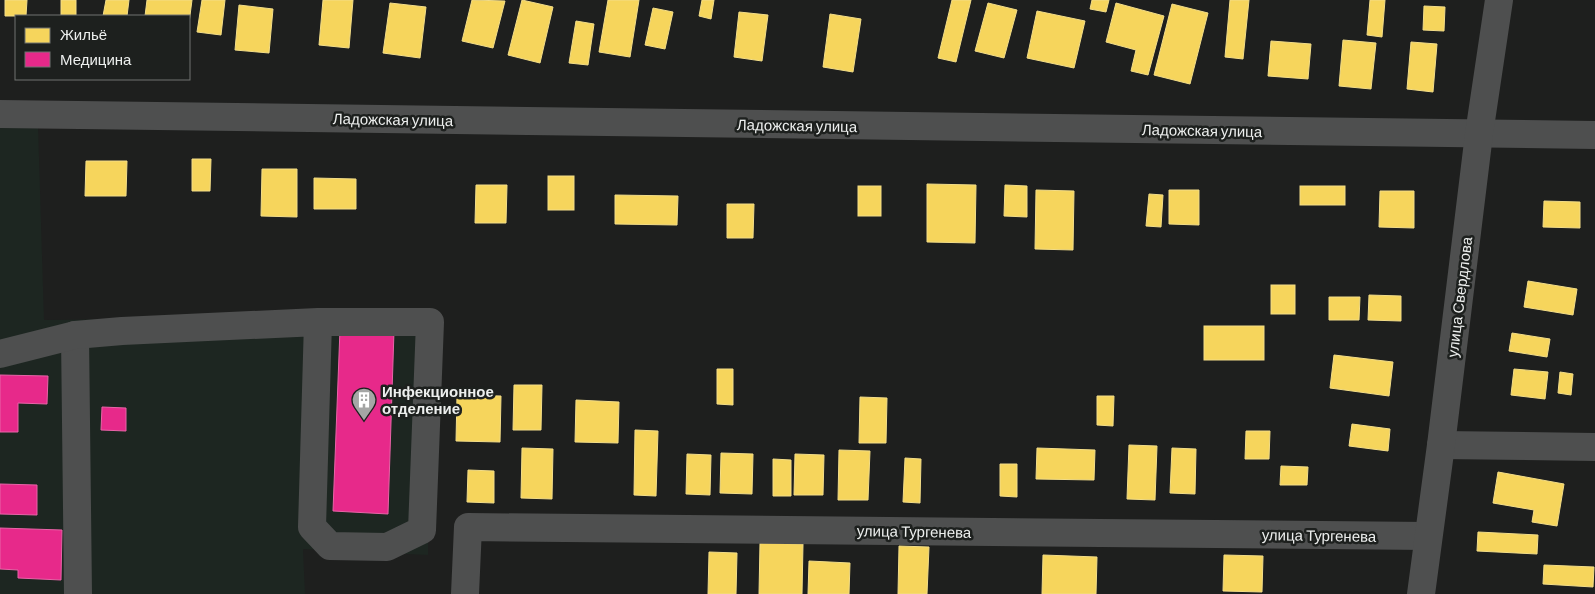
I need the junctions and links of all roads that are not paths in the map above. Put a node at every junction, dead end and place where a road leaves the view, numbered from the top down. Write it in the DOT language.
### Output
graph roads {
  1 [pos="1499,0"];
  2 [pos="0,114"];
  3 [pos="1479,134"];
  4 [pos="1595,135"];
  5 [pos="318,322"];
  6 [pos="75,335"];
  7 [pos="0,354"];
  8 [pos="1441,445"];
  9 [pos="1595,447"];
  10 [pos="1428,536"];
  11 [pos="78,594"];
  12 [pos="465,594"];
  13 [pos="1421,594"];
  1 -- 3 [label="street, улица Свердлова"];
  2 -- 3 [label="street, Ладожская улица"];
  3 -- 4 [label="street, Ладожская улица"];
  3 -- 8 [label="street, улица Свердлова"];
  5 -- 5 [label="street"];
  5 -- 6 [label="street"];
  6 -- 7 [label="street"];
  6 -- 11 [label="street"];
  8 -- 9 [label="street"];
  8 -- 10 [label="street, улица Свердлова"];
  10 -- 12 [label="street, улица Тургенева"];
  10 -- 13 [label="street, улица Свердлова"];
}
